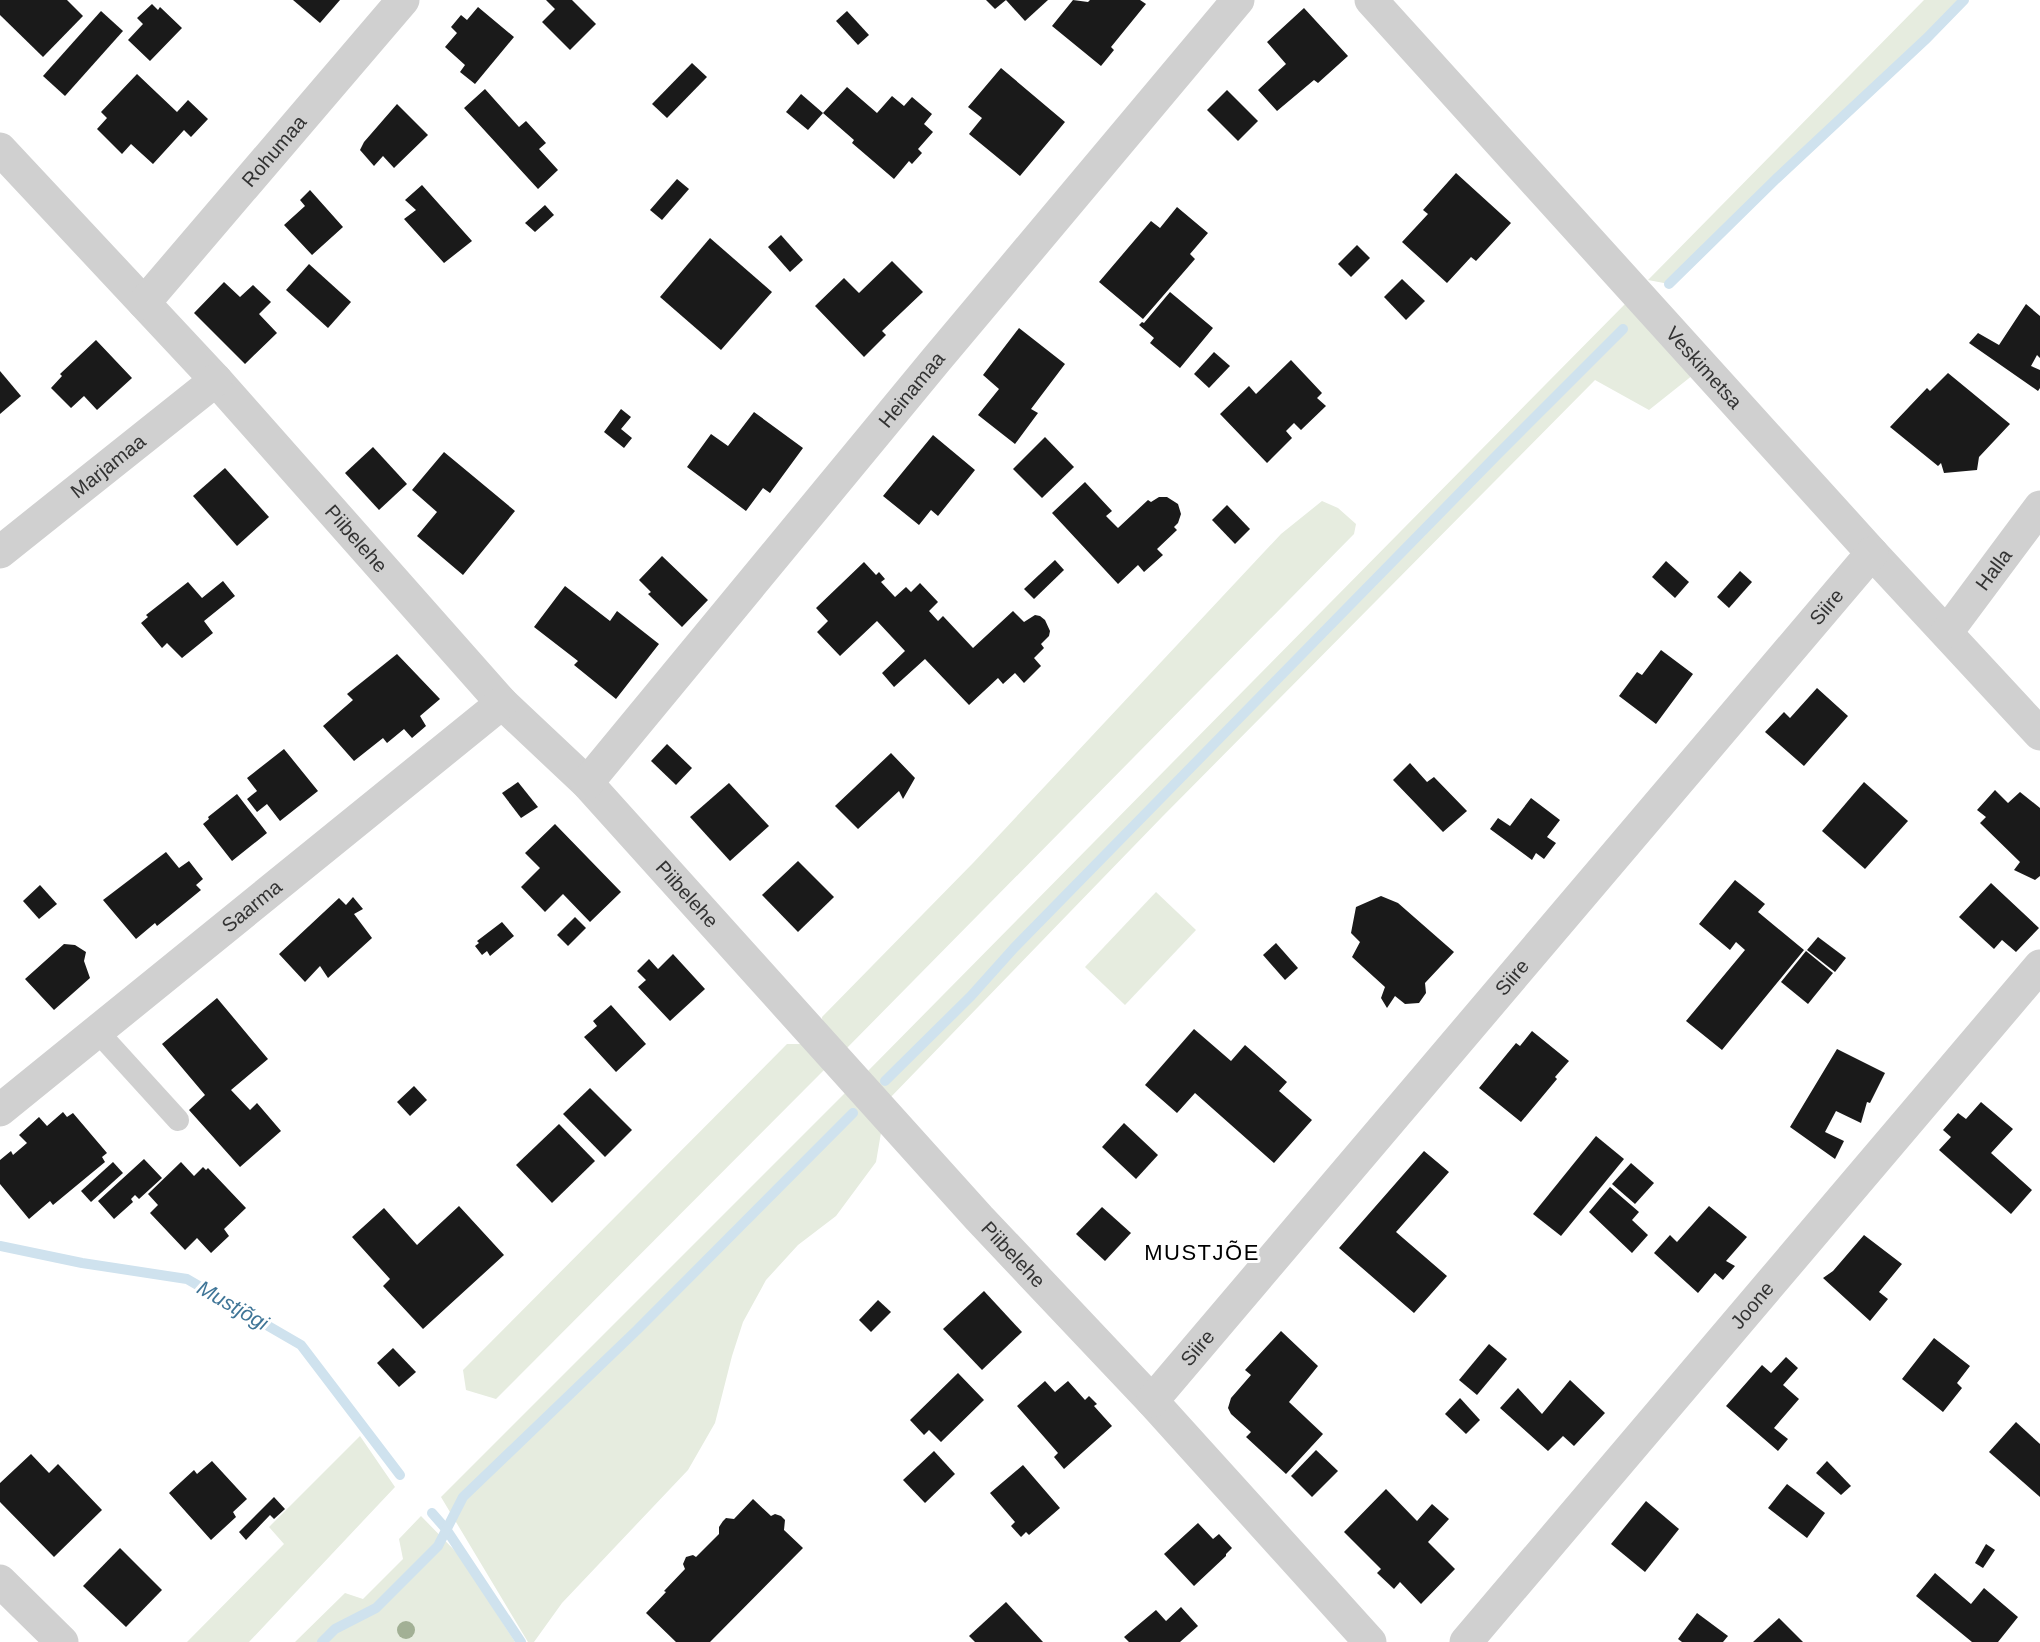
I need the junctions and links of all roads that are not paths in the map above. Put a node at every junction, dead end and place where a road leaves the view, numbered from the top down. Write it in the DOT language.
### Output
graph roads {
  1 [pos="403,0"];
  2 [pos="1238,0"];
  3 [pos="1371,0"];
  4 [pos="0,149"];
  5 [pos="144,303"];
  6 [pos="216,380"];
  7 [pos="2040,507"];
  8 [pos="0,552"];
  9 [pos="1872,553"];
  10 [pos="1947,632"];
  11 [pos="502,703"];
  12 [pos="2040,734"];
  13 [pos="587,783"];
  14 [pos="2040,966"];
  15 [pos="97,1031"];
  16 [pos="0,1110"];
  17 [pos="178,1120"];
  18 [pos="1152,1401"];
  19 [pos="0,1581"];
  20 [pos="62,1642"];
  21 [pos="1370,1642"];
  22 [pos="1466,1642"];
  1 -- 5 [label="street, Rohumaa"];
  2 -- 13 [label="street, Heinamaa"];
  3 -- 9 [label="street, Veskimetsa"];
  4 -- 5 [label="street, Piibelehe"];
  5 -- 6 [label="street, Piibelehe"];
  6 -- 8 [label="street, Marjamaa"];
  6 -- 11 [label="street, Piibelehe"];
  7 -- 10 [label="street, Halla"];
  9 -- 10 [label="street, Veskimetsa"];
  9 -- 18 [label="street, Siire"];
  10 -- 12 [label="street, Veskimetsa"];
  11 -- 13 [label="street, Piibelehe"];
  11 -- 15 [label="street, Saarma"];
  13 -- 18 [label="street, Piibelehe"];
  14 -- 22 [label="street, Joone"];
  15 -- 16 [label="street, Saarma"];
  15 -- 17 [label="lane"];
  18 -- 21 [label="street, Piibelehe"];
  19 -- 20 [label="street"];
}
